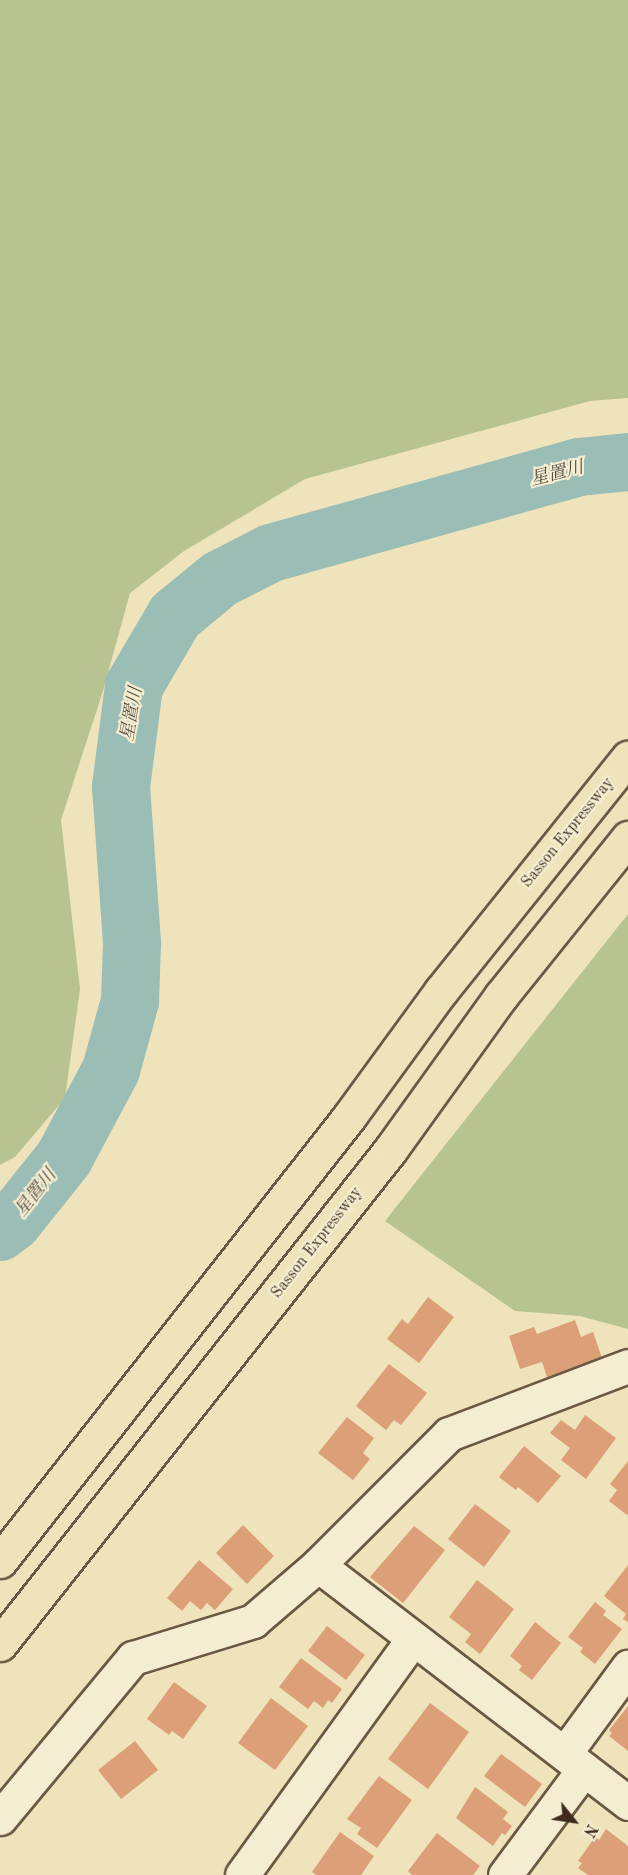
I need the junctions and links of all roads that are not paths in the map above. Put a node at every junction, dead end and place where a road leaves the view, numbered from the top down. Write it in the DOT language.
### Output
graph roads {
  1 [pos="628,758"];
  2 [pos="628,838"];
  3 [pos="624,1373"];
  4 [pos="0,1561"];
  5 [pos="318,1565"];
  6 [pos="413,1639"];
  7 [pos="0,1644"];
  8 [pos="628,1667"];
  9 [pos="574,1761"];
  10 [pos="628,1803"];
  11 [pos="0,1818"];
  12 [pos="242,1875"];
  13 [pos="506,1875"];
  1 -- 4 [label="highway, Sasson Expressway"];
  2 -- 7 [label="highway, Sasson Expressway"];
  3 -- 5 [label="street"];
  5 -- 6 [label="street"];
  5 -- 11 [label="street"];
  6 -- 9 [label="street"];
  6 -- 12 [label="street"];
  8 -- 9 [label="street"];
  9 -- 10 [label="street"];
  9 -- 13 [label="street"];
}
